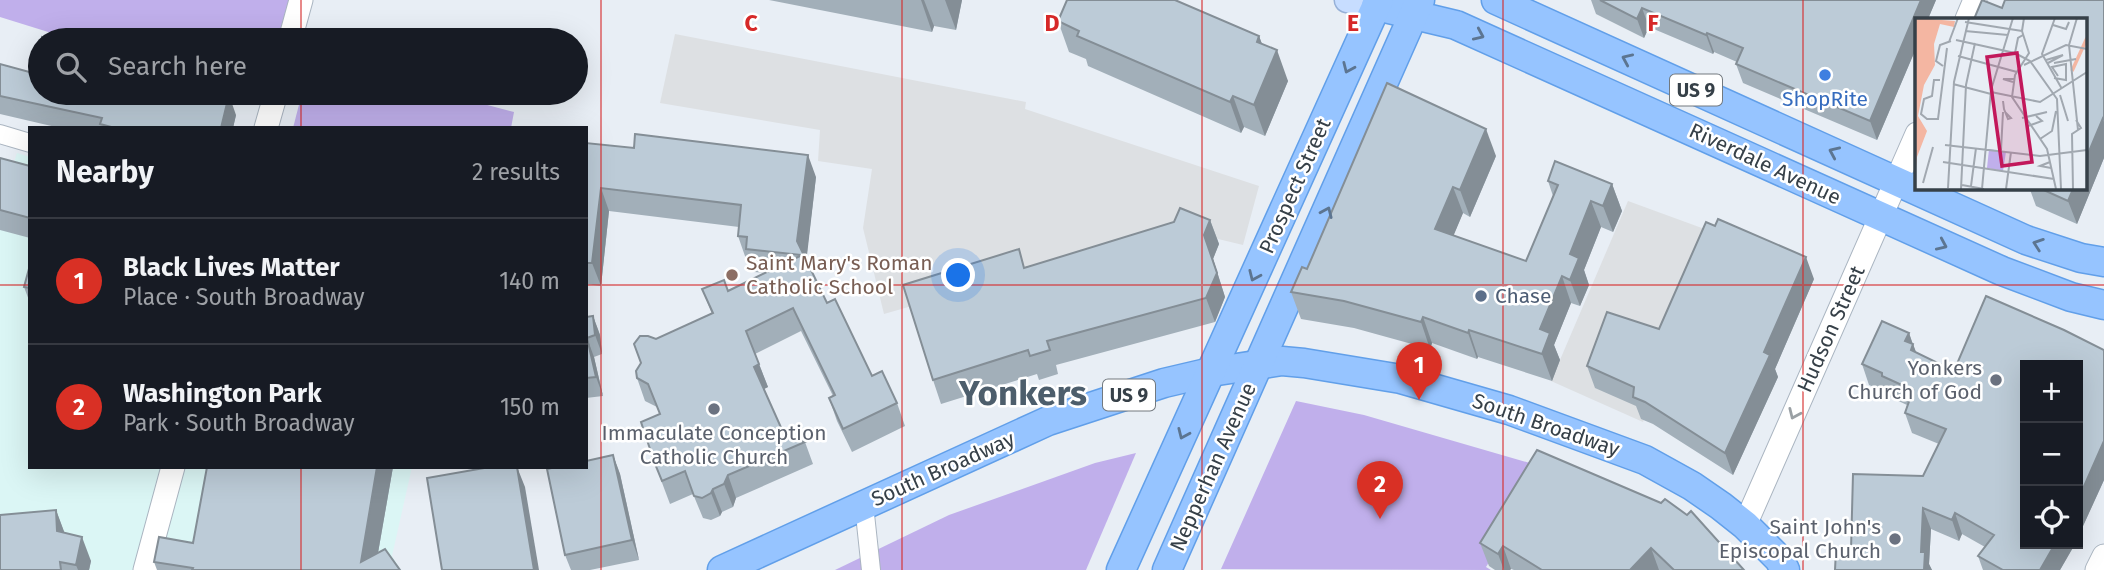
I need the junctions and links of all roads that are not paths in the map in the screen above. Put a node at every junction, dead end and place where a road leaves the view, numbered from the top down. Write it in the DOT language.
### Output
graph roads {
  1 [pos="301,0"];
  2 [pos="1347,0"];
  3 [pos="1496,0"];
  4 [pos="1975,0"];
  5 [pos="1377,3"];
  6 [pos="1417,7"];
  7 [pos="1967,18"];
  8 [pos="293,28"];
  9 [pos="273,105"];
  10 [pos="267,126"];
  11 [pos="0,134"];
  12 [pos="1915,138"];
  13 [pos="28,142"];
  14 [pos="1896,180"];
  15 [pos="1915,189"];
  16 [pos="1916,189"];
  17 [pos="1880,216"];
  18 [pos="2104,262"];
  19 [pos="2104,305"];
  20 [pos="1259,363"];
  21 [pos="1211,372"];
  22 [pos="172,469"];
  23 [pos="864,505"];
  24 [pos="1745,525"];
  25 [pos="2104,556"];
  26 [pos="145,570"];
  27 [pos="722,570"];
  28 [pos="871,570"];
  29 [pos="1121,570"];
  30 [pos="1167,570"];
  31 [pos="1785,570"];
  32 [pos="2097,570"];
  1 -- 8 [label="street"];
  2 -- 5 [label="main road, Riverdale Avenue"];
  14 -- 3 [label="main road, Riverdale Avenue / US 9, one-way"];
  4 -- 7 [label="street"];
  5 -- 6 [label="main road, Riverdale Avenue"];
  5 -- 21 [label="main road, Prospect Street, one-way"];
  6 -- 17 [label="main road, Riverdale Avenue, one-way"];
  20 -- 6 [label="main road, Prospect Street, one-way"];
  9 -- 10 [label="street"];
  11 -- 13 [label="street"];
  12 -- 14 [label="street, Hudson Street"];
  15 -- 14 [label="main road, Riverdale Avenue / US 9, one-way"];
  14 -- 17 [label="street, Hudson Street"];
  18 -- 16 [label="main road, Riverdale Avenue / US 9, one-way"];
  17 -- 19 [label="main road, Riverdale Avenue, one-way"];
  17 -- 24 [label="street, Hudson Street, one-way"];
  20 -- 21 [label="main road, South Broadway / US 9"];
  20 -- 24 [label="main road, South Broadway / US 9"];
  20 -- 30 [label="main road, Nepperhan Avenue"];
  21 -- 23 [label="main road, South Broadway / US 9"];
  21 -- 29 [label="main road, Nepperhan Avenue, one-way"];
  22 -- 26 [label="street"];
  23 -- 27 [label="main road, South Broadway / US 9"];
  23 -- 28 [label="street"];
  24 -- 31 [label="main road, South Broadway / US 9"];
  25 -- 32 [label="street"];
}
